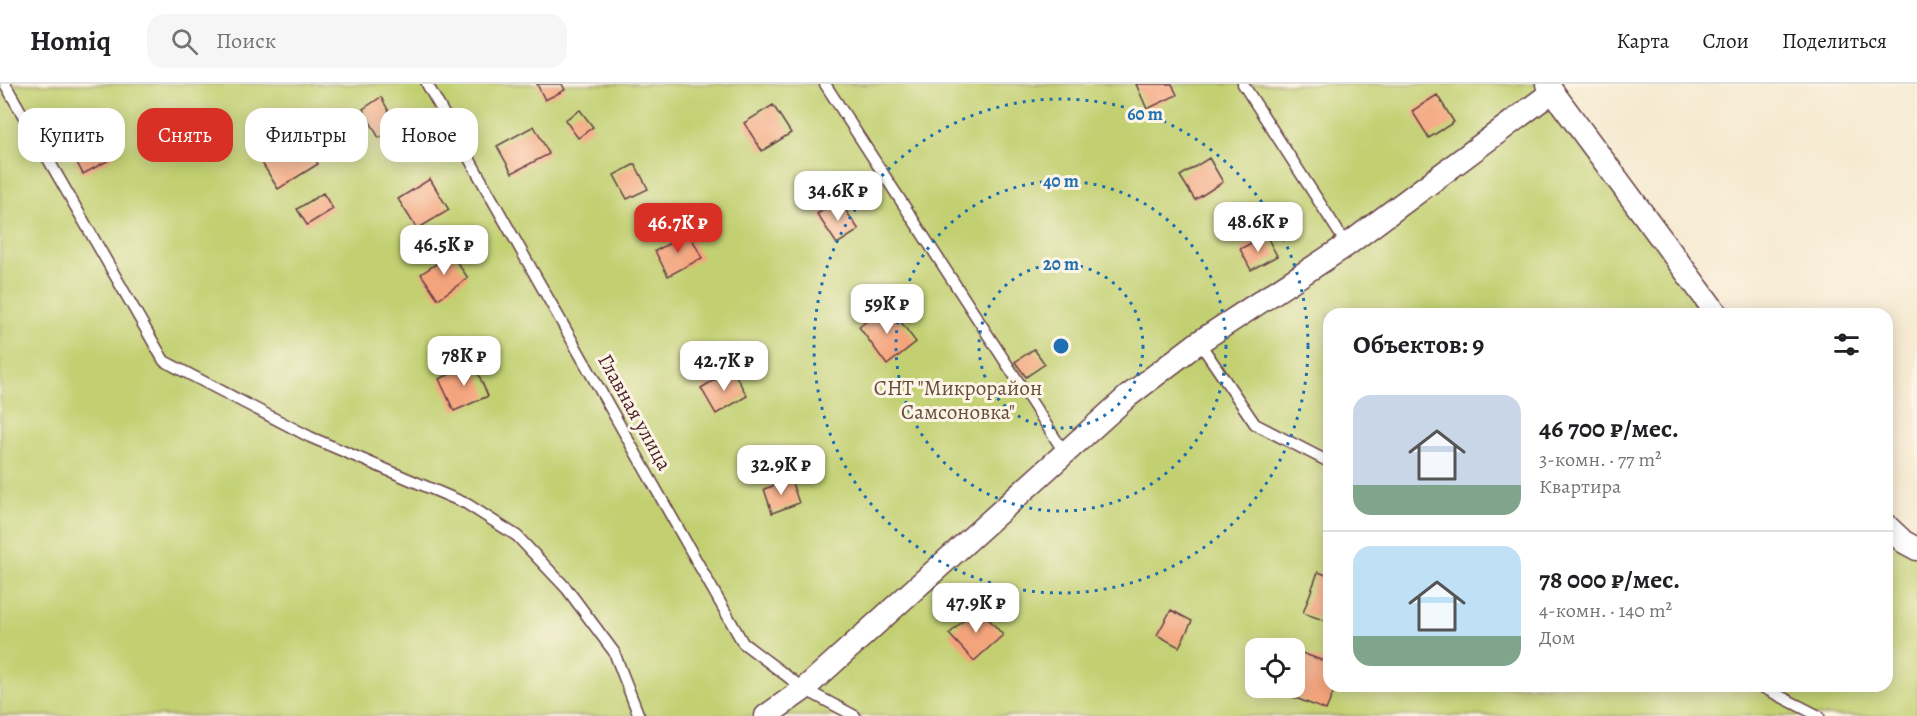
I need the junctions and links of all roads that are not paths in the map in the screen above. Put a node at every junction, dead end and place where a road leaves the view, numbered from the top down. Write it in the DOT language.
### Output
graph roads {
  1 [pos="5,84"];
  2 [pos="427,84"];
  3 [pos="825,84"];
  4 [pos="1243,84"];
  5 [pos="1549,88"];
  6 [pos="1347,244"];
  7 [pos="1713,308"];
  8 [pos="1199,342"];
  9 [pos="1064,452"];
  10 [pos="1323,459"];
  11 [pos="1893,532"];
  12 [pos="1917,549"];
  13 [pos="804,689"];
  14 [pos="1772,692"];
  15 [pos="639,716"];
  16 [pos="766,716"];
  17 [pos="855,716"];
  18 [pos="1819,716"];
  1 -- 15 [label="lane"];
  2 -- 13 [label="lane, Главная улица"];
  3 -- 9 [label="lane"];
  4 -- 6 [label="lane"];
  5 -- 6 [label="street"];
  5 -- 7 [label="street"];
  6 -- 8 [label="street"];
  8 -- 9 [label="street"];
  8 -- 10 [label="lane"];
  9 -- 13 [label="street"];
  11 -- 12 [label="street"];
  13 -- 16 [label="street"];
  13 -- 17 [label="lane, Главная улица"];
  14 -- 18 [label="lane"];
}
